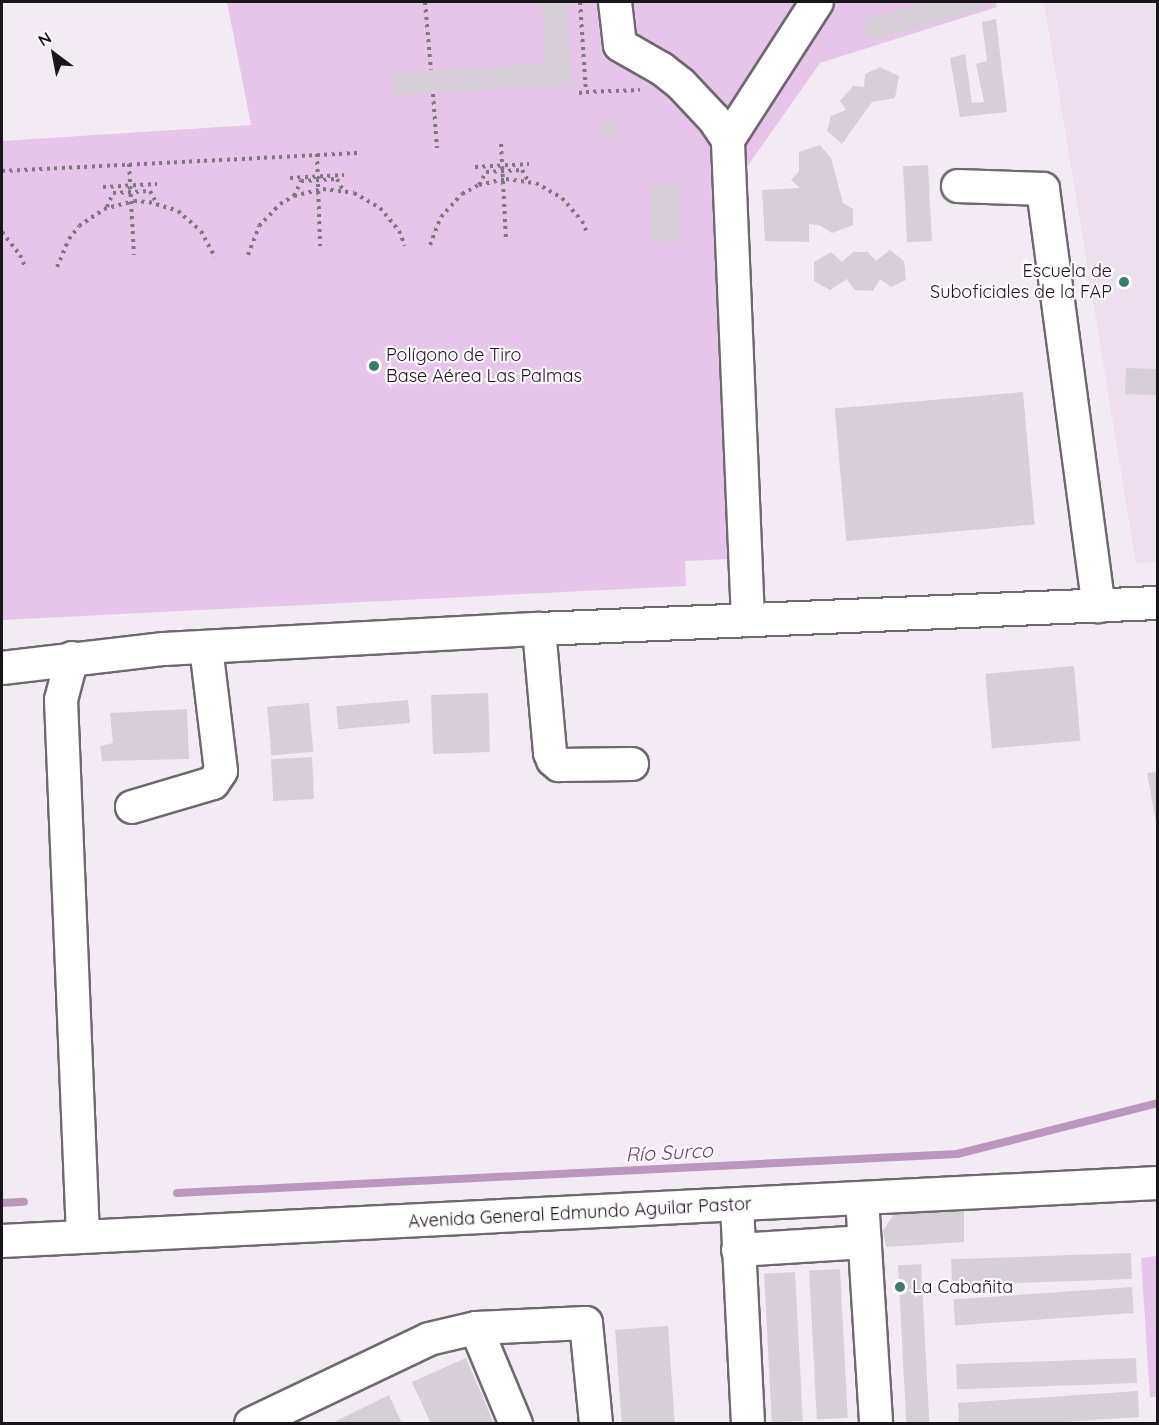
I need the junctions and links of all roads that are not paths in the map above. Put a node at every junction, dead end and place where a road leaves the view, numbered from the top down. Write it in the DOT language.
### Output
graph roads {
  1 [pos="615,2"];
  2 [pos="817,2"];
  3 [pos="728,140"];
  4 [pos="958,186"];
  5 [pos="1158,603"];
  6 [pos="1099,606"];
  7 [pos="748,620"];
  8 [pos="539,629"];
  9 [pos="206,647"];
  10 [pos="78,657"];
  11 [pos="2,668"];
  12 [pos="632,764"];
  13 [pos="132,807"];
  14 [pos="1158,1183"];
  15 [pos="862,1199"];
  16 [pos="737,1206"];
  17 [pos="92,1236"];
  18 [pos="2,1241"];
  19 [pos="865,1242"];
  20 [pos="738,1250"];
  21 [pos="476,1328"];
  22 [pos="251,1424"];
  23 [pos="516,1424"];
  24 [pos="596,1424"];
  25 [pos="748,1424"];
  26 [pos="876,1424"];
  1 -- 3 [label="street"];
  2 -- 3 [label="street"];
  3 -- 7 [label="street"];
  4 -- 6 [label="street"];
  5 -- 6 [label="street"];
  6 -- 7 [label="street"];
  7 -- 8 [label="street"];
  8 -- 9 [label="street"];
  8 -- 12 [label="street"];
  9 -- 10 [label="street"];
  9 -- 13 [label="street"];
  10 -- 11 [label="street"];
  10 -- 17 [label="street"];
  14 -- 15 [label="street, Avenida General Edmundo Aguilar Pastor"];
  15 -- 16 [label="street, Avenida General Edmundo Aguilar Pastor"];
  15 -- 19 [label="street"];
  16 -- 17 [label="street, Avenida General Edmundo Aguilar Pastor"];
  16 -- 20 [label="street"];
  17 -- 18 [label="street, Avenida General Edmundo Aguilar Pastor"];
  19 -- 20 [label="street"];
  19 -- 26 [label="street"];
  20 -- 25 [label="street"];
  21 -- 22 [label="street"];
  21 -- 23 [label="street"];
  21 -- 24 [label="street"];
}
